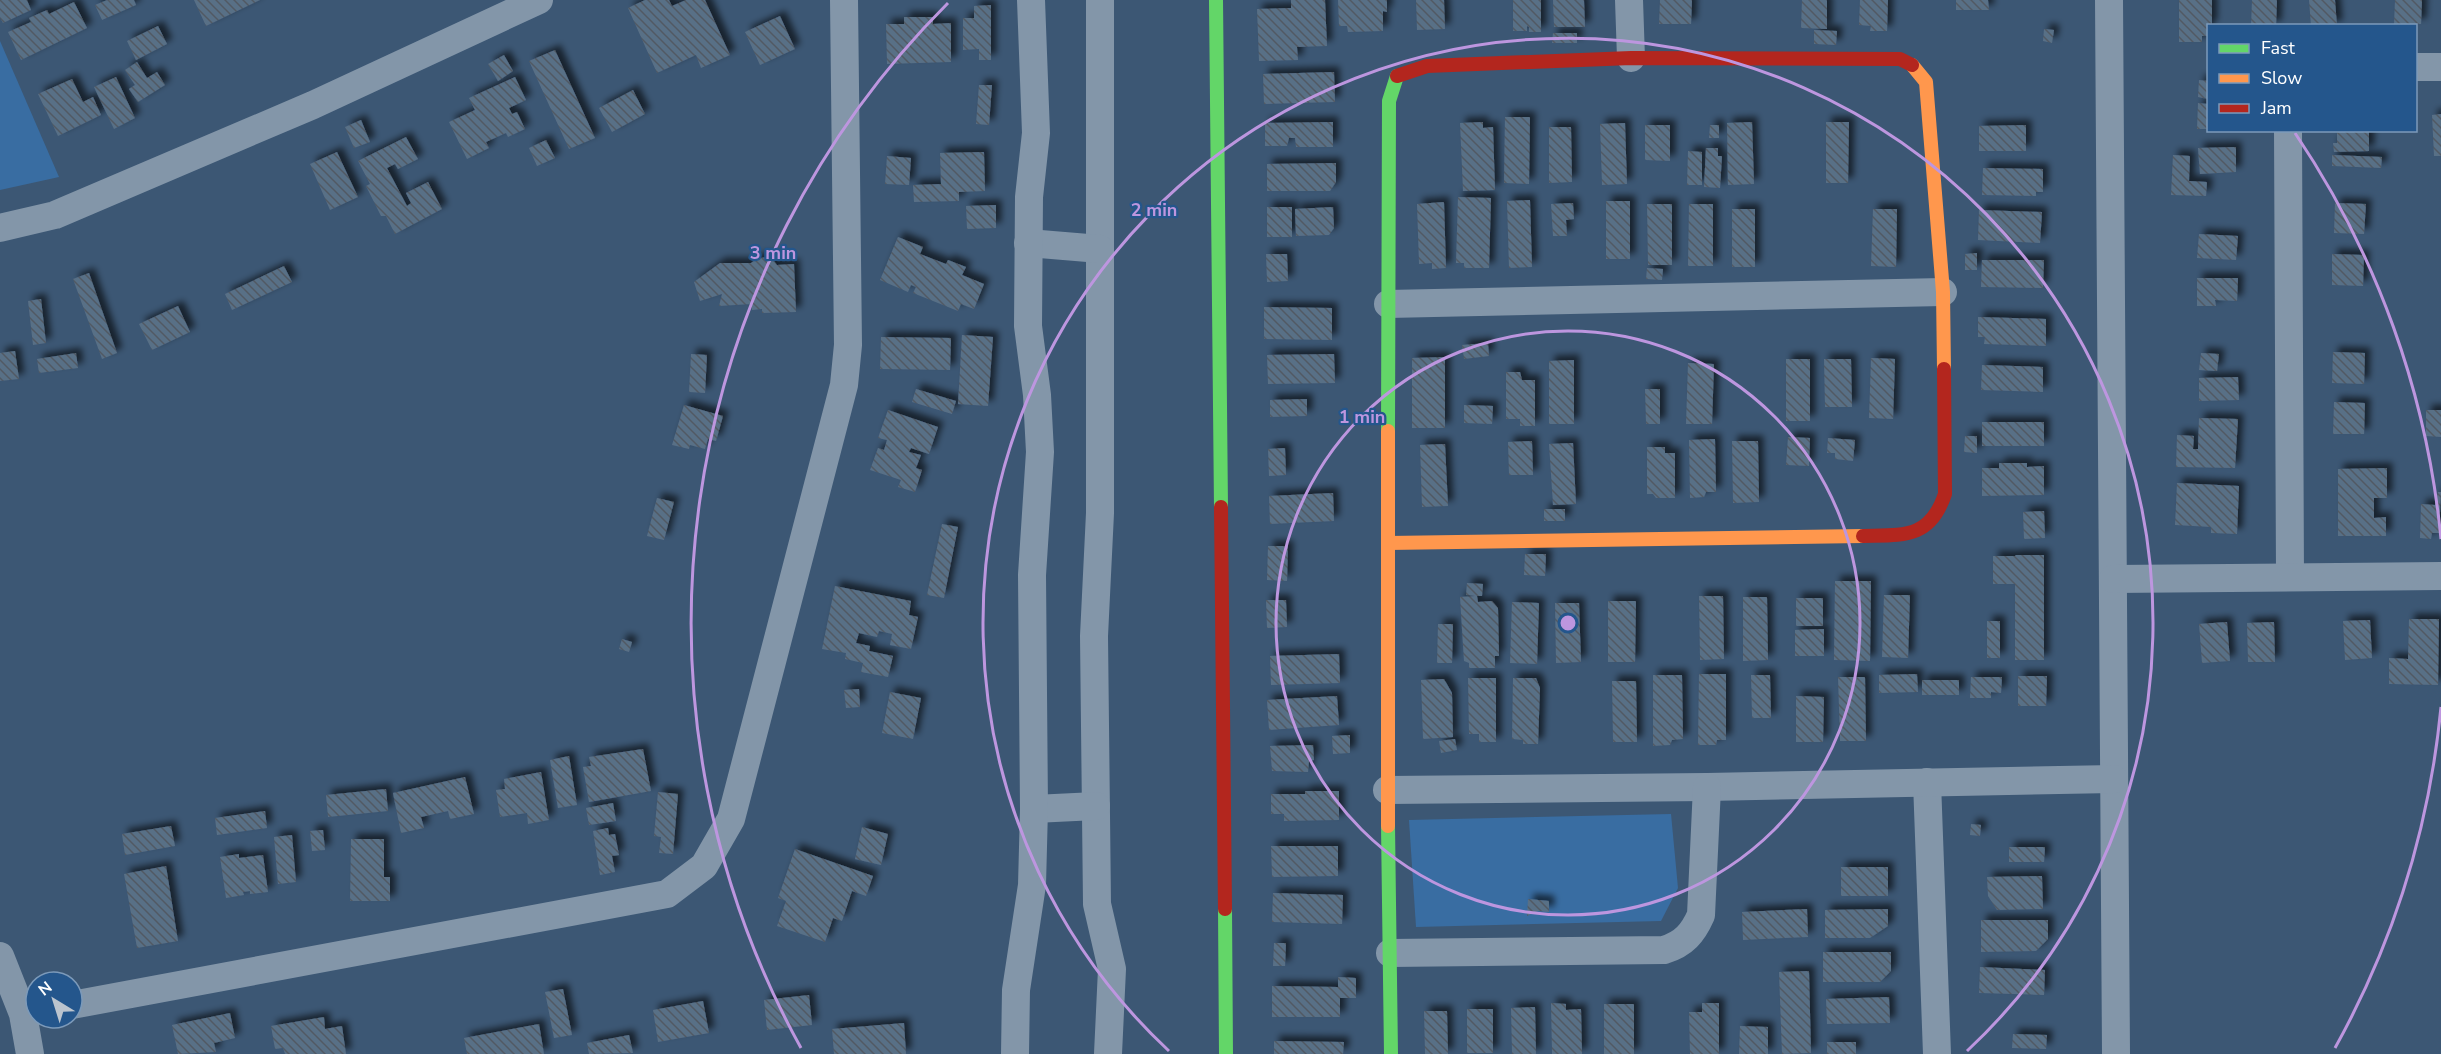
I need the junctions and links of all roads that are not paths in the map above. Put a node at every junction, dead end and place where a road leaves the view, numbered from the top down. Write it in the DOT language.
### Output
graph roads {
  1 [pos="539,0"];
  2 [pos="844,0"];
  3 [pos="1031,0"];
  4 [pos="1100,0"];
  5 [pos="1216,0"];
  6 [pos="1629,0"];
  7 [pos="2109,0"];
  8 [pos="1631,58"];
  9 [pos="2417,67"];
  10 [pos="2441,67"];
  11 [pos="2288,132"];
  12 [pos="0,228"];
  13 [pos="1028,243"];
  14 [pos="1100,249"];
  15 [pos="1943,292"];
  16 [pos="1388,304"];
  17 [pos="1388,543"];
  18 [pos="2441,576"];
  19 [pos="2290,577"];
  20 [pos="2113,579"];
  21 [pos="2114,779"];
  22 [pos="1927,782"];
  23 [pos="1707,787"];
  24 [pos="1387,790"];
  25 [pos="1096,806"];
  26 [pos="1034,809"];
  27 [pos="1389,953"];
  28 [pos="0,956"];
  29 [pos="24,1001"];
  30 [pos="84,1003"];
  31 [pos="30,1030"];
  32 [pos="30,1054"];
  33 [pos="1015,1054"];
  34 [pos="1108,1054"];
  35 [pos="1226,1054"];
  36 [pos="1390,1054"];
  37 [pos="1937,1054"];
  38 [pos="2116,1054"];
  1 -- 12 [label="street"];
  2 -- 30 [label="street"];
  3 -- 13 [label="street"];
  4 -- 14 [label="street"];
  5 -- 35 [label="street"];
  6 -- 8 [label="street"];
  7 -- 20 [label="street"];
  8 -- 15 [label="street"];
  8 -- 16 [label="street"];
  9 -- 10 [label="street"];
  11 -- 19 [label="street"];
  13 -- 14 [label="street"];
  13 -- 26 [label="street"];
  14 -- 25 [label="street"];
  15 -- 16 [label="street"];
  15 -- 17 [label="street"];
  16 -- 17 [label="street"];
  17 -- 24 [label="street"];
  18 -- 19 [label="street"];
  19 -- 20 [label="street"];
  20 -- 21 [label="street"];
  21 -- 22 [label="street"];
  21 -- 38 [label="street"];
  22 -- 23 [label="street"];
  22 -- 37 [label="street"];
  23 -- 24 [label="street"];
  23 -- 27 [label="street"];
  24 -- 27 [label="street"];
  25 -- 26 [label="street"];
  25 -- 34 [label="street"];
  26 -- 33 [label="street"];
  27 -- 36 [label="street"];
  28 -- 29 [label="street"];
  31 -- 32 [label="street"];
}
